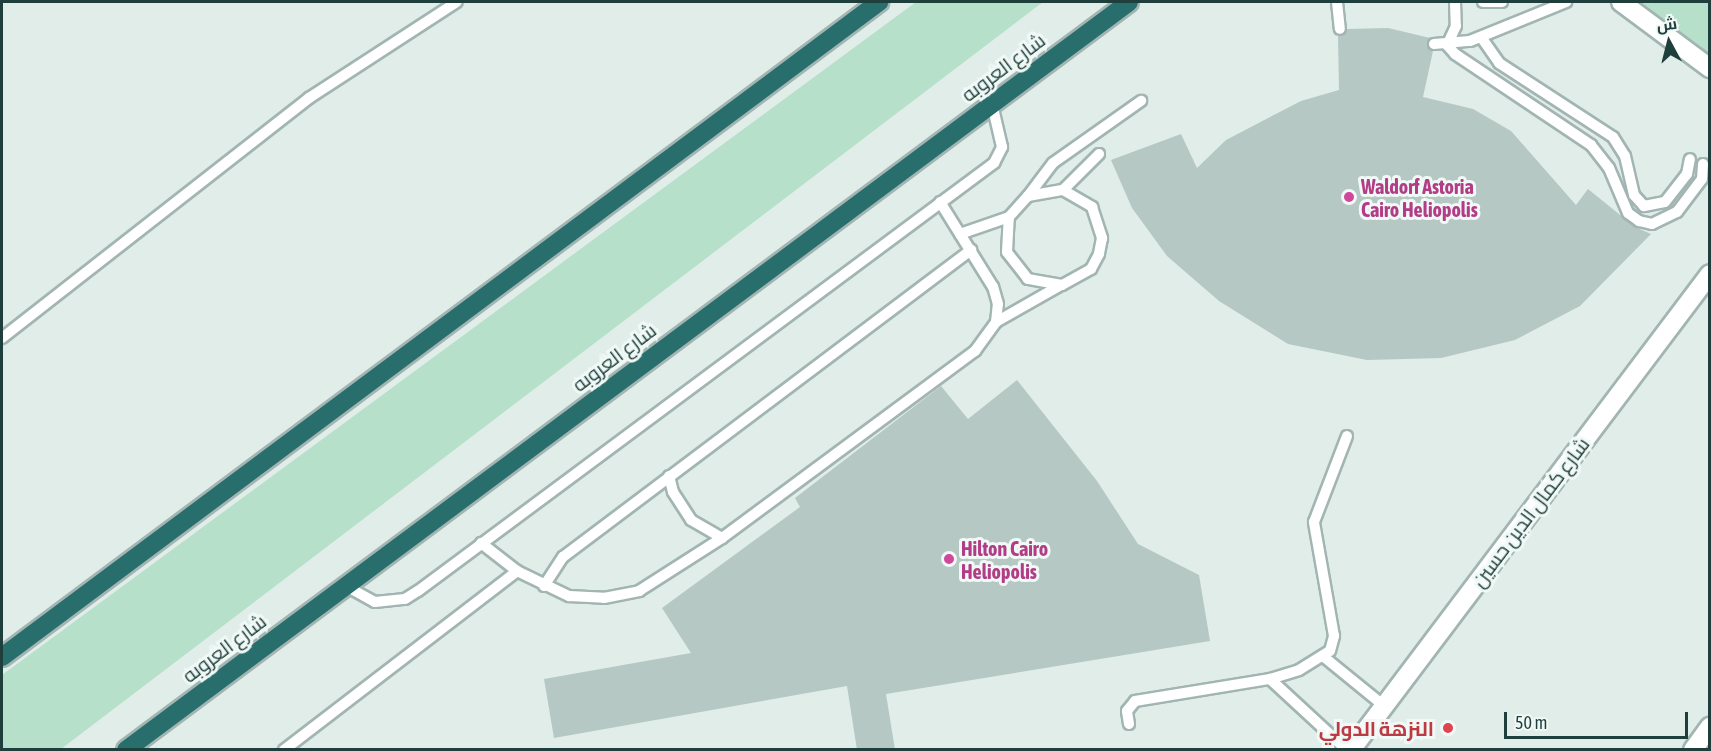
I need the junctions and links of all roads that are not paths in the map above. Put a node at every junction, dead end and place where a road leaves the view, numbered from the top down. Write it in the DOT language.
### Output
graph roads {
  1 [pos="457,2"];
  2 [pos="879,2"];
  3 [pos="1129,2"];
  4 [pos="1337,2"];
  5 [pos="1455,2"];
  6 [pos="1483,2"];
  7 [pos="1502,2"];
  8 [pos="1566,2"];
  9 [pos="1621,2"];
  10 [pos="1340,29"];
  11 [pos="1481,37"];
  12 [pos="1434,44"];
  13 [pos="1447,45"];
  14 [pos="1710,68"];
  15 [pos="1552,97"];
  16 [pos="1141,101"];
  17 [pos="992,104"];
  18 [pos="1544,111"];
  19 [pos="1620,146"];
  20 [pos="1099,154"];
  21 [pos="1601,155"];
  22 [pos="1689,159"];
  23 [pos="1703,164"];
  24 [pos="1063,190"];
  25 [pos="1028,196"];
  26 [pos="940,202"];
  27 [pos="1009,217"];
  28 [pos="960,234"];
  29 [pos="971,250"];
  30 [pos="1710,274"];
  31 [pos="1062,285"];
  32 [pos="996,322"];
  33 [pos="2,338"];
  34 [pos="1347,436"];
  35 [pos="669,476"];
  36 [pos="722,538"];
  37 [pos="481,543"];
  38 [pos="518,571"];
  39 [pos="344,585"];
  40 [pos="544,586"];
  41 [pos="2,657"];
  42 [pos="1324,657"];
  43 [pos="1270,679"];
  44 [pos="1384,706"];
  45 [pos="1129,724"];
  46 [pos="1710,727"];
  47 [pos="126,750"];
  48 [pos="284,750"];
  49 [pos="1349,750"];
  50 [pos="1693,750"];
  1 -- 33 [label="lane"];
  2 -- 41 [label="highway"];
  3 -- 17 [label="highway, شارع العروبه"];
  4 -- 10 [label="lane"];
  5 -- 13 [label="lane"];
  6 -- 7 [label="lane"];
  8 -- 11 [label="lane"];
  9 -- 14 [label="street"];
  11 -- 13 [label="lane"];
  11 -- 15 [label="lane"];
  12 -- 13 [label="lane"];
  13 -- 18 [label="lane"];
  15 -- 18 [label="lane"];
  15 -- 19 [label="lane"];
  16 -- 25 [label="lane"];
  17 -- 26 [label="lane"];
  17 -- 39 [label="highway, شارع العروبه"];
  18 -- 21 [label="lane"];
  19 -- 21 [label="lane"];
  19 -- 22 [label="lane"];
  20 -- 24 [label="lane"];
  21 -- 23 [label="lane"];
  24 -- 25 [label="lane"];
  24 -- 31 [label="lane"];
  25 -- 27 [label="lane"];
  26 -- 28 [label="lane"];
  26 -- 37 [label="lane"];
  27 -- 28 [label="lane"];
  27 -- 31 [label="lane"];
  28 -- 29 [label="lane"];
  29 -- 32 [label="lane"];
  29 -- 35 [label="lane"];
  30 -- 44 [label="street, شارع كمال الدين حسين"];
  31 -- 32 [label="lane"];
  32 -- 36 [label="lane"];
  34 -- 42 [label="lane"];
  35 -- 36 [label="lane"];
  35 -- 40 [label="lane"];
  36 -- 40 [label="lane"];
  37 -- 38 [label="lane"];
  37 -- 39 [label="lane"];
  38 -- 40 [label="lane"];
  38 -- 48 [label="lane"];
  39 -- 47 [label="highway, شارع العروبه"];
  42 -- 43 [label="lane"];
  42 -- 44 [label="lane"];
  43 -- 45 [label="lane"];
  43 -- 49 [label="lane"];
  44 -- 49 [label="street, شارع كمال الدين حسين"];
  46 -- 50 [label="street"];
}
